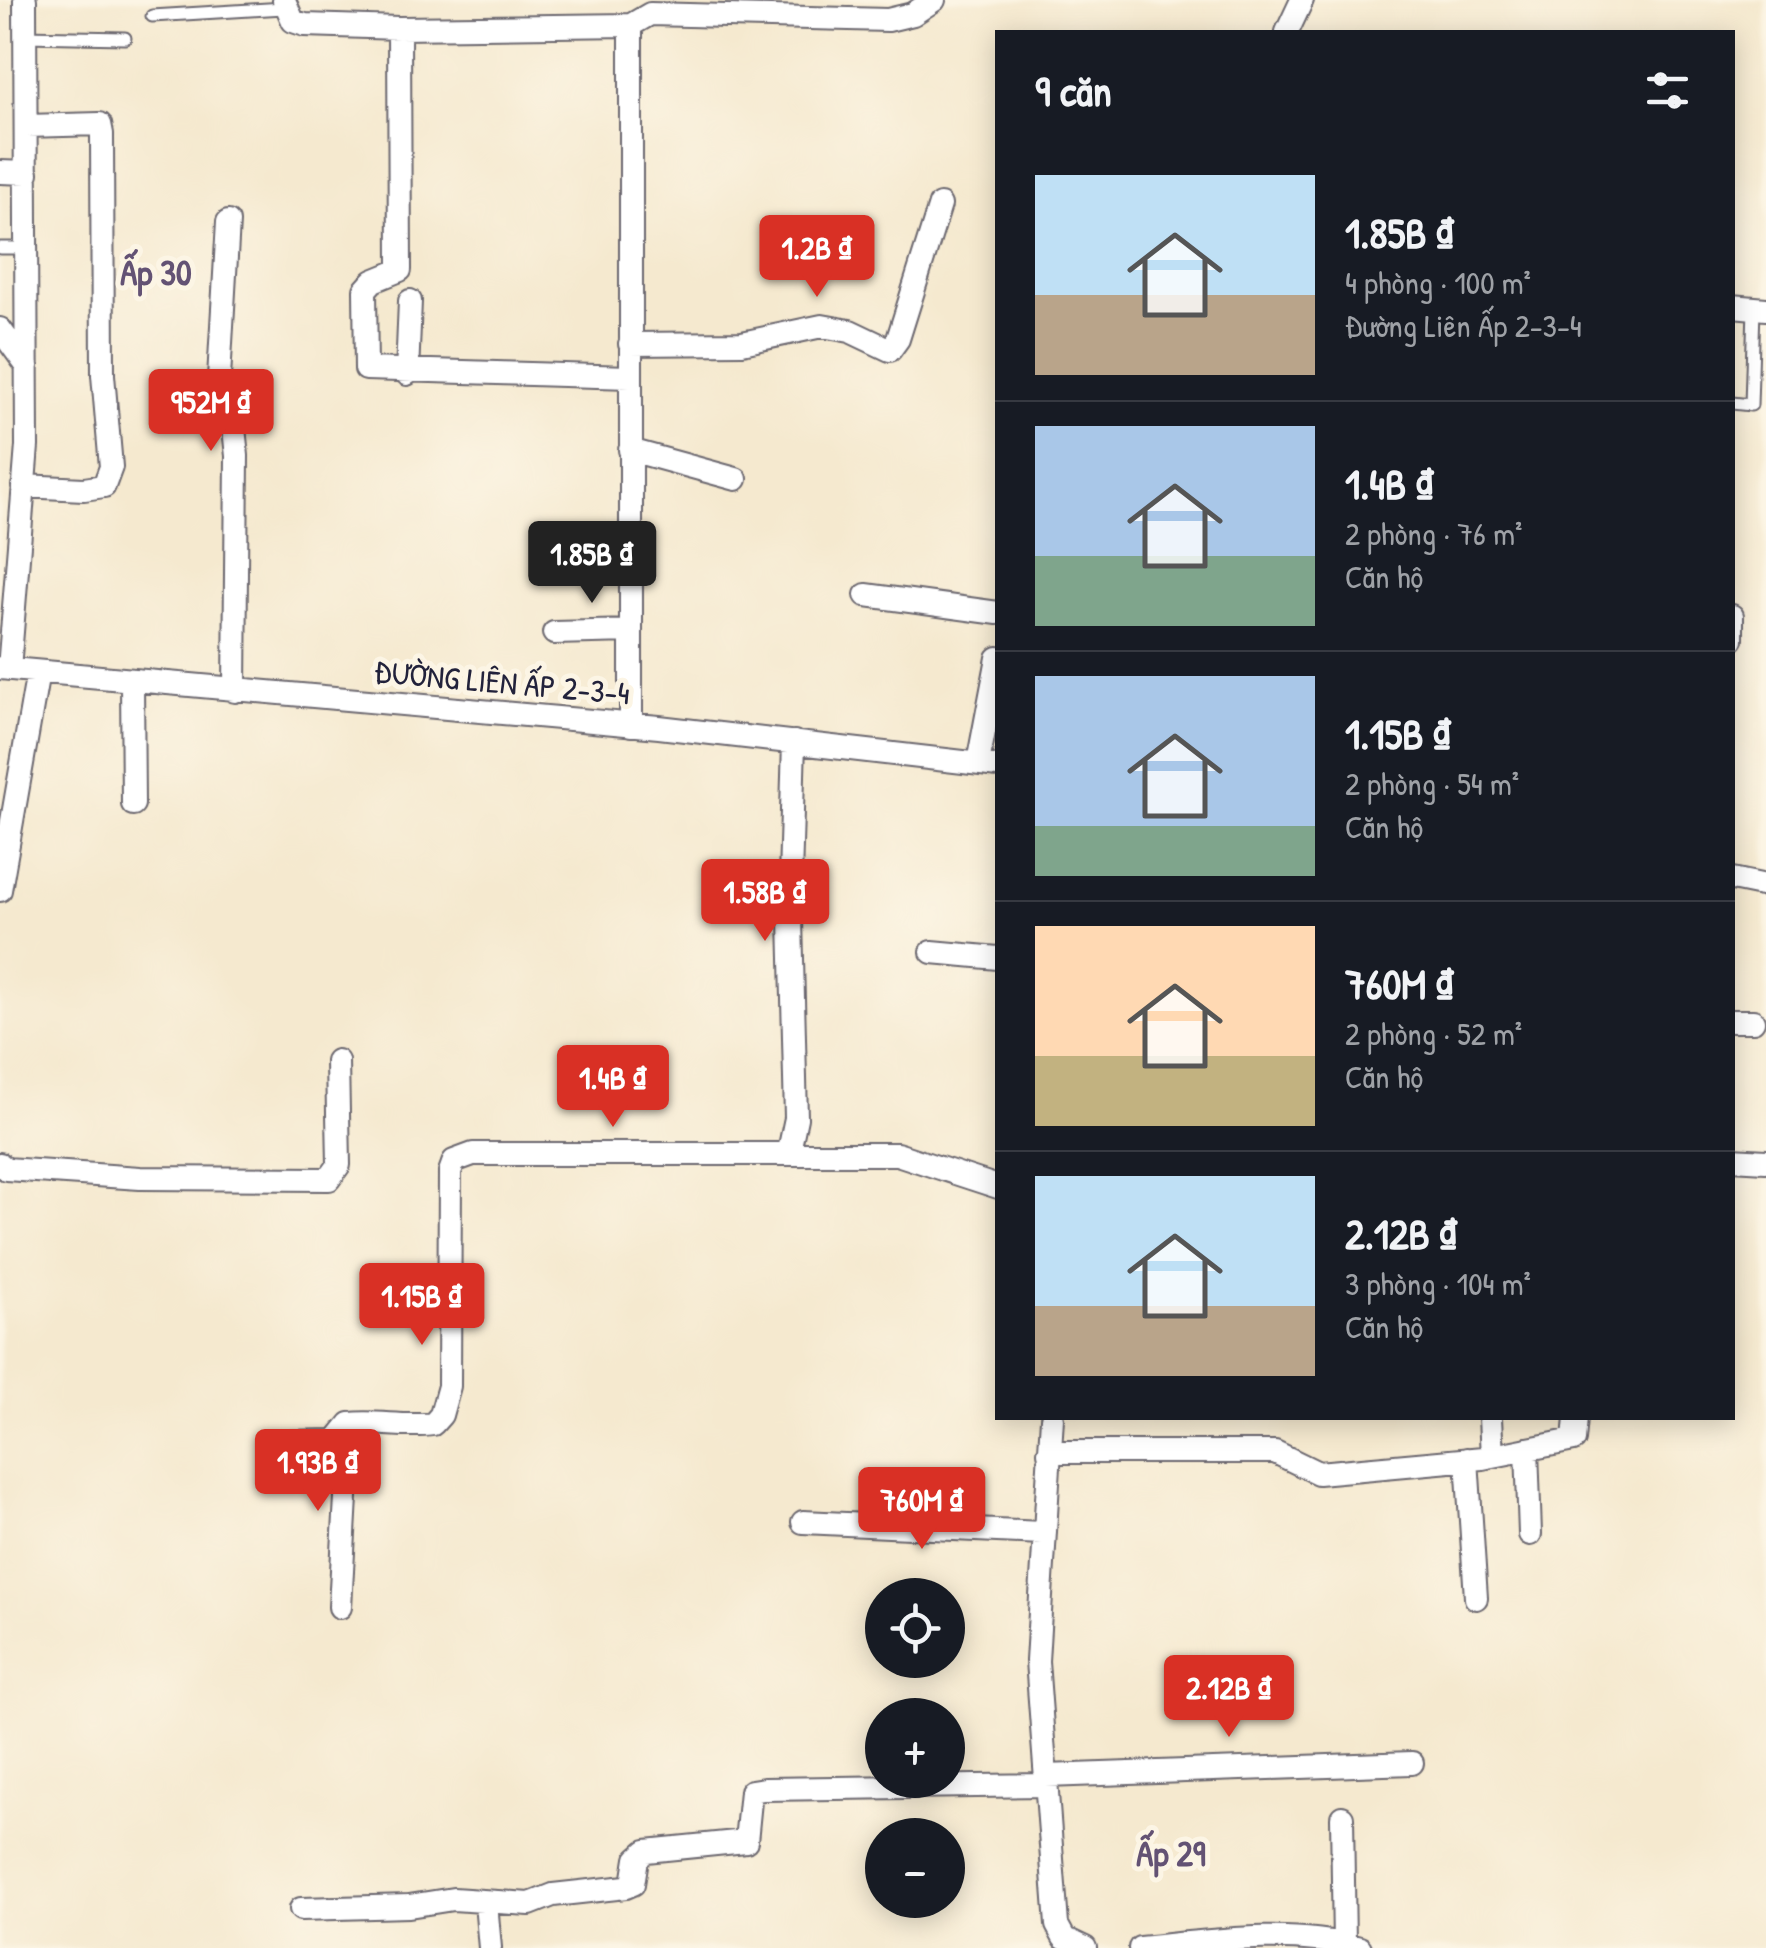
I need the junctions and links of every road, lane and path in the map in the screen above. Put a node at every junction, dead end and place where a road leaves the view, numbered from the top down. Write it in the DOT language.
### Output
graph roads {
  1 [pos="25,0"];
  2 [pos="934,0"];
  3 [pos="1302,0"];
  4 [pos="284,4"];
  5 [pos="152,16"];
  6 [pos="631,25"];
  7 [pos="399,28"];
  8 [pos="1288,30"];
  9 [pos="125,38"];
  10 [pos="24,47"];
  11 [pos="0,56"];
  12 [pos="26,126"];
  13 [pos="0,172"];
  14 [pos="27,173"];
  15 [pos="940,205"];
  16 [pos="228,222"];
  17 [pos="0,248"];
  18 [pos="27,248"];
  19 [pos="410,301"];
  20 [pos="1751,308"];
  21 [pos="0,330"];
  22 [pos="630,344"];
  23 [pos="27,366"];
  24 [pos="407,374"];
  25 [pos="630,378"];
  26 [pos="1735,403"];
  27 [pos="630,450"];
  28 [pos="736,479"];
  29 [pos="23,486"];
  30 [pos="866,596"];
  31 [pos="995,613"];
  32 [pos="631,632"];
  33 [pos="554,633"];
  34 [pos="4,669"];
  35 [pos="38,672"];
  36 [pos="132,681"];
  37 [pos="995,690"];
  38 [pos="234,691"];
  39 [pos="631,725"];
  40 [pos="794,742"];
  41 [pos="988,765"];
  42 [pos="133,804"];
  43 [pos="1735,880"];
  44 [pos="1766,886"];
  45 [pos="0,890"];
  46 [pos="932,952"];
  47 [pos="995,958"];
  48 [pos="337,1061"];
  49 [pos="789,1152"];
  50 [pos="1735,1159"];
  51 [pos="1766,1161"];
  52 [pos="0,1164"];
  53 [pos="995,1186"];
  54 [pos="1052,1420"];
  55 [pos="1490,1420"];
  56 [pos="1576,1420"];
  57 [pos="350,1424"];
  58 [pos="280,1442"];
  59 [pos="1527,1449"];
  60 [pos="1049,1452"];
  61 [pos="1492,1456"];
  62 [pos="1466,1459"];
  63 [pos="803,1522"];
  64 [pos="1042,1534"];
  65 [pos="1530,1534"];
  66 [pos="1476,1598"];
  67 [pos="340,1607"];
  68 [pos="1412,1764"];
  69 [pos="1046,1780"];
  70 [pos="1342,1818"];
  71 [pos="486,1903"];
  72 [pos="301,1909"];
  73 [pos="1352,1946"];
  74 [pos="490,1948"];
  75 [pos="1085,1948"];
  76 [pos="1140,1948"];
  1 -- 10 [label="street"];
  2 -- 6 [label="street"];
  3 -- 8 [label="street"];
  4 -- 5 [label="lane"];
  4 -- 7 [label="street"];
  6 -- 7 [label="street"];
  6 -- 22 [label="street"];
  7 -- 24 [label="street"];
  9 -- 10 [label="lane"];
  10 -- 11 [label="street"];
  10 -- 12 [label="street"];
  12 -- 14 [label="street"];
  12 -- 29 [label="street"];
  13 -- 14 [label="street"];
  14 -- 18 [label="street"];
  15 -- 22 [label="street"];
  16 -- 38 [label="street"];
  17 -- 18 [label="lane"];
  18 -- 23 [label="street"];
  19 -- 24 [label="street"];
  20 -- 26 [label="lane"];
  21 -- 23 [label="street"];
  22 -- 25 [label="street"];
  23 -- 29 [label="street"];
  24 -- 25 [label="street"];
  25 -- 27 [label="street"];
  27 -- 28 [label="street"];
  27 -- 32 [label="street"];
  29 -- 34 [label="street"];
  30 -- 31 [label="street"];
  32 -- 33 [label="street"];
  32 -- 39 [label="street"];
  34 -- 35 [label="street, ĐƯỜNG LIÊN ẤP 2-3-4"];
  35 -- 36 [label="street, ĐƯỜNG LIÊN ẤP 2-3-4"];
  35 -- 45 [label="street"];
  36 -- 38 [label="street, ĐƯỜNG LIÊN ẤP 2-3-4"];
  36 -- 42 [label="street"];
  37 -- 41 [label="street"];
  38 -- 39 [label="street, ĐƯỜNG LIÊN ẤP 2-3-4"];
  39 -- 40 [label="street, ĐƯỜNG LIÊN ẤP 2-3-4"];
  40 -- 41 [label="street, ĐƯỜNG LIÊN ẤP 2-3-4"];
  40 -- 49 [label="street"];
  43 -- 44 [label="street"];
  46 -- 47 [label="street"];
  48 -- 52 [label="street"];
  49 -- 53 [label="street"];
  49 -- 57 [label="street"];
  50 -- 51 [label="street"];
  54 -- 60 [label="street"];
  55 -- 61 [label="street"];
  56 -- 59 [label="street"];
  57 -- 58 [label="street"];
  57 -- 67 [label="street"];
  59 -- 61 [label="street"];
  59 -- 65 [label="street"];
  60 -- 62 [label="street"];
  60 -- 64 [label="street"];
  61 -- 62 [label="street"];
  62 -- 66 [label="street"];
  63 -- 64 [label="street"];
  64 -- 69 [label="street"];
  68 -- 69 [label="street"];
  69 -- 71 [label="street"];
  69 -- 75 [label="street"];
  70 -- 73 [label="street"];
  71 -- 72 [label="street"];
  71 -- 74 [label="street"];
  73 -- 76 [label="street"];
}
